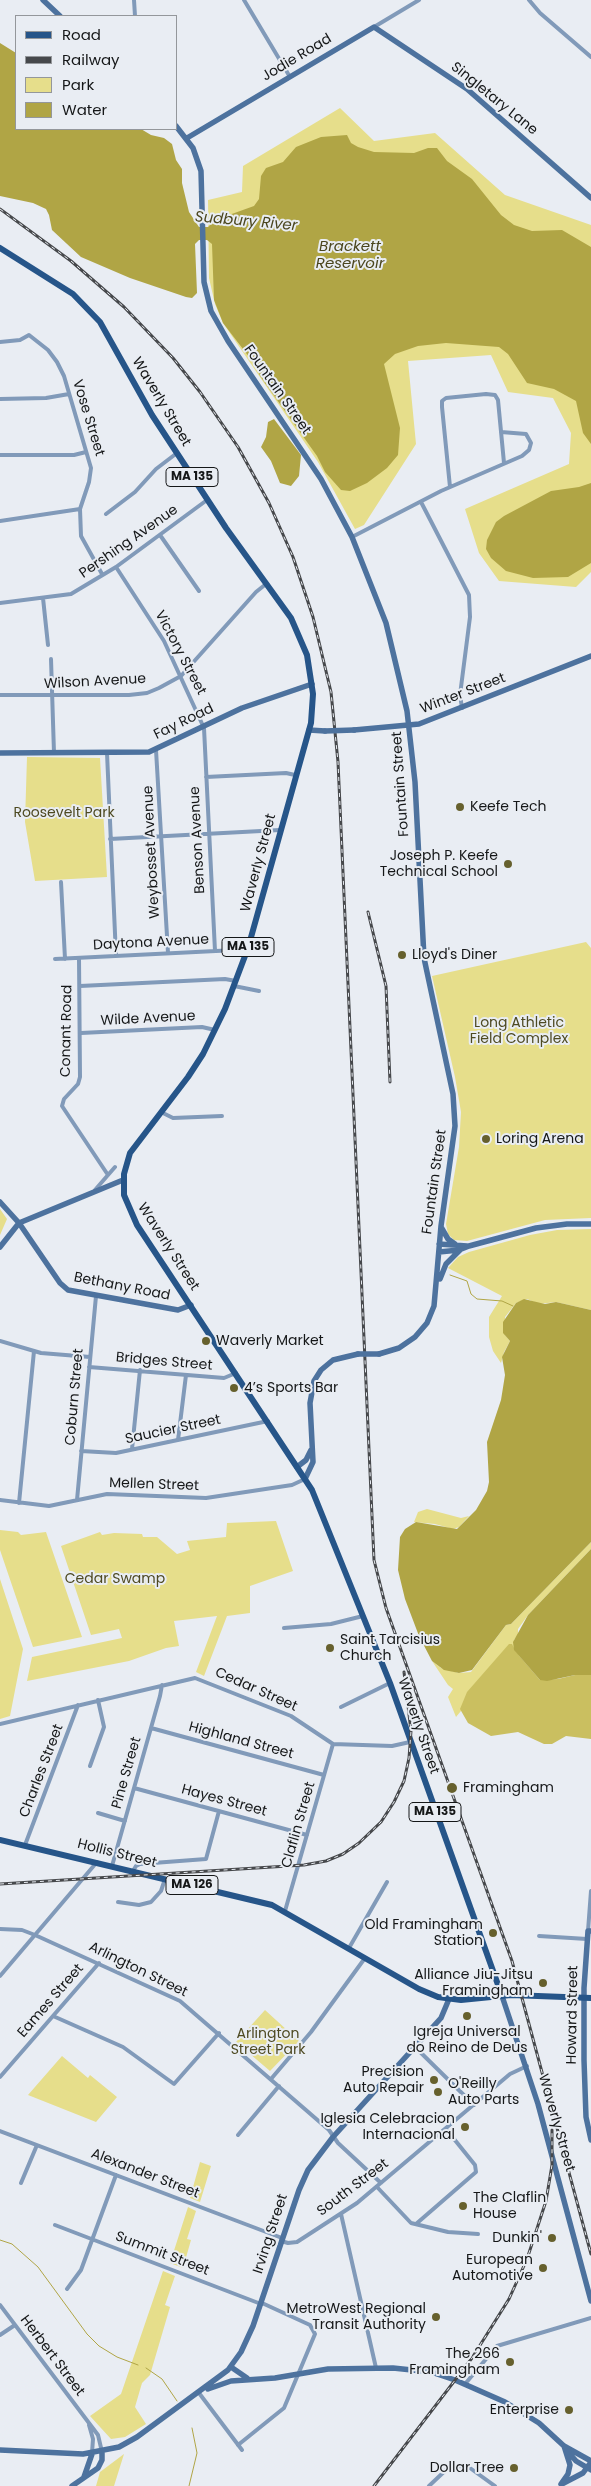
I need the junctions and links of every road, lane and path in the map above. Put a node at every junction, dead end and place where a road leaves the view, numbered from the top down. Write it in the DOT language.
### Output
graph roads {
  1 [pos="43,0"];
  2 [pos="134,0"];
  3 [pos="244,0"];
  4 [pos="419,0"];
  5 [pos="529,0"];
  6 [pos="59,15"];
  7 [pos="135,15"];
  8 [pos="374,27"];
  9 [pos="591,57"];
  10 [pos="290,77"];
  11 [pos="178,128"];
  12 [pos="187,138"];
  13 [pos="591,198"];
  14 [pos="0,248"];
  15 [pos="0,342"];
  16 [pos="69,394"];
  17 [pos="0,399"];
  18 [pos="501,432"];
  19 [pos="86,452"];
  20 [pos="177,454"];
  21 [pos="0,455"];
  22 [pos="504,463"];
  23 [pos="450,487"];
  24 [pos="208,500"];
  25 [pos="421,502"];
  26 [pos="80,509"];
  27 [pos="106,514"];
  28 [pos="0,521"];
  29 [pos="160,534"];
  30 [pos="352,537"];
  31 [pos="116,567"];
  32 [pos="102,574"];
  33 [pos="266,584"];
  34 [pos="199,591"];
  35 [pos="43,598"];
  36 [pos="0,603"];
  37 [pos="48,645"];
  38 [pos="591,656"];
  39 [pos="51,659"];
  40 [pos="181,676"];
  41 [pos="312,684"];
  42 [pos="0,695"];
  43 [pos="52,696"];
  44 [pos="462,708"];
  45 [pos="410,725"];
  46 [pos="204,728"];
  47 [pos="309,730"];
  48 [pos="156,750"];
  49 [pos="0,753"];
  50 [pos="54,753"];
  51 [pos="107,753"];
  52 [pos="296,775"];
  53 [pos="206,778"];
  54 [pos="280,830"];
  55 [pos="209,834"];
  56 [pos="162,836"];
  57 [pos="110,839"];
  58 [pos="61,882"];
  59 [pos="215,951"];
  60 [pos="247,953"];
  61 [pos="168,954"];
  62 [pos="116,956"];
  63 [pos="79,958"];
  64 [pos="56,959"];
  65 [pos="65,959"];
  66 [pos="235,983"];
  67 [pos="80,986"];
  68 [pos="259,991"];
  69 [pos="216,1030"];
  70 [pos="81,1033"];
  71 [pos="161,1112"];
  72 [pos="222,1116"];
  73 [pos="115,1166"];
  74 [pos="108,1175"];
  75 [pos="123,1180"];
  76 [pos="94,1192"];
  77 [pos="0,1202"];
  78 [pos="19,1223"];
  79 [pos="591,1224"];
  80 [pos="441,1226"];
  81 [pos="439,1244"];
  82 [pos="0,1247"];
  83 [pos="460,1248"];
  84 [pos="439,1252"];
  85 [pos="437,1291"];
  86 [pos="96,1296"];
  87 [pos="190,1305"];
  88 [pos="0,1341"];
  89 [pos="34,1351"];
  90 [pos="90,1357"];
  91 [pos="90,1367"];
  92 [pos="140,1370"];
  93 [pos="236,1374"];
  94 [pos="186,1375"];
  95 [pos="268,1421"];
  96 [pos="178,1440"];
  97 [pos="313,1445"];
  98 [pos="132,1449"];
  99 [pos="82,1451"];
  100 [pos="297,1467"];
  101 [pos="306,1479"];
  102 [pos="0,1500"];
  103 [pos="77,1500"];
  104 [pos="19,1503"];
  105 [pos="363,1616"];
  106 [pos="284,1628"];
  107 [pos="390,1684"];
  108 [pos="162,1685"];
  109 [pos="98,1700"];
  110 [pos="78,1705"];
  111 [pos="340,1707"];
  112 [pos="0,1724"];
  113 [pos="151,1728"];
  114 [pos="410,1742"];
  115 [pos="333,1744"];
  116 [pos="90,1766"];
  117 [pos="324,1775"];
  118 [pos="134,1788"];
  119 [pos="219,1811"];
  120 [pos="98,1813"];
  121 [pos="125,1821"];
  122 [pos="307,1835"];
  123 [pos="0,1840"];
  124 [pos="25,1845"];
  125 [pos="97,1862"];
  126 [pos="112,1866"];
  127 [pos="133,1871"];
  128 [pos="165,1879"];
  129 [pos="387,1882"];
  130 [pos="591,1891"];
  131 [pos="118,1902"];
  132 [pos="285,1911"];
  133 [pos="0,1929"];
  134 [pos="590,1931"];
  135 [pos="35,1935"];
  136 [pos="539,1936"];
  137 [pos="587,1939"];
  138 [pos="349,1948"];
  139 [pos="365,1958"];
  140 [pos="99,1962"];
  141 [pos="0,1976"];
  142 [pos="502,1996"];
  143 [pos="588,1998"];
  144 [pos="448,1999"];
  145 [pos="53,2016"];
  146 [pos="219,2033"];
  147 [pos="415,2047"];
  148 [pos="527,2066"];
  149 [pos="0,2078"];
  150 [pos="271,2079"];
  151 [pos="279,2086"];
  152 [pos="474,2105"];
  153 [pos="446,2129"];
  154 [pos="0,2131"];
  155 [pos="238,2135"];
  156 [pos="333,2137"];
  157 [pos="591,2140"];
  158 [pos="37,2145"];
  159 [pos="116,2175"];
  160 [pos="21,2183"];
  161 [pos="381,2183"];
  162 [pos="377,2187"];
  163 [pos="341,2214"];
  164 [pos="416,2224"];
  165 [pos="55,2225"];
  166 [pos="478,2234"];
  167 [pos="93,2240"];
  168 [pos="282,2240"];
  169 [pos="67,2289"];
  170 [pos="591,2301"];
  171 [pos="262,2303"];
  172 [pos="0,2305"];
  173 [pos="591,2318"];
  174 [pos="15,2325"];
  175 [pos="0,2336"];
  176 [pos="229,2368"];
  177 [pos="376,2368"];
  178 [pos="299,2374"];
  179 [pos="254,2379"];
  180 [pos="240,2380"];
  181 [pos="465,2384"];
  182 [pos="199,2392"];
  183 [pos="87,2421"];
  184 [pos="238,2445"];
  185 [pos="564,2446"];
  186 [pos="0,2450"];
  187 [pos="242,2450"];
  188 [pos="102,2452"];
  189 [pos="92,2454"];
  190 [pos="591,2461"];
  191 [pos="589,2470"];
  192 [pos="84,2477"];
  193 [pos="560,2485"];
  194 [pos="72,2486"];
  195 [pos="429,2486"];
  196 [pos="495,2486"];
  1 -- 6 [label="street"];
  2 -- 7 [label="street"];
  3 -- 10 [label="street"];
  4 -- 8 [label="street, Jodie Road"];
  5 -- 9 [label="street"];
  8 -- 10 [label="street, Jodie Road"];
  8 -- 13 [label="street, Singletary Lane"];
  10 -- 12 [label="street, Jodie Road"];
  11 -- 12 [label="street, Fountain Street"];
  12 -- 30 [label="street, Fountain Street"];
  14 -- 20 [label="main road, Waverly Street / MA 135"];
  15 -- 16 [label="street, Vose Street"];
  16 -- 17 [label="street"];
  16 -- 19 [label="street, Vose Street"];
  18 -- 22 [label="street"];
  18 -- 22 [label="street"];
  18 -- 23 [label="street"];
  19 -- 21 [label="street"];
  19 -- 26 [label="street, Vose Street"];
  20 -- 24 [label="main road, Waverly Street / MA 135"];
  20 -- 27 [label="street"];
  22 -- 23 [label="street"];
  23 -- 25 [label="street"];
  24 -- 29 [label="street, Pershing Avenue"];
  24 -- 33 [label="main road, Waverly Street / MA 135"];
  25 -- 30 [label="street"];
  25 -- 44 [label="street"];
  26 -- 28 [label="street"];
  26 -- 32 [label="street, Vose Street"];
  29 -- 31 [label="street, Pershing Avenue"];
  29 -- 34 [label="street"];
  30 -- 45 [label="street, Fountain Street"];
  31 -- 32 [label="street, Pershing Avenue"];
  31 -- 40 [label="street, Victory Street"];
  32 -- 35 [label="street, Pershing Avenue"];
  33 -- 40 [label="street, Wilson Avenue"];
  33 -- 41 [label="main road, Waverly Street / MA 135"];
  35 -- 36 [label="street, Pershing Avenue"];
  35 -- 37 [label="street"];
  38 -- 44 [label="street, Winter Street"];
  39 -- 43 [label="street"];
  40 -- 43 [label="street, Wilson Avenue"];
  40 -- 46 [label="street, Victory Street"];
  41 -- 46 [label="street, Fay Road"];
  41 -- 47 [label="main road, Waverly Street / MA 135"];
  42 -- 43 [label="street, Wilson Avenue"];
  43 -- 50 [label="street"];
  44 -- 45 [label="street, Winter Street"];
  45 -- 47 [label="street, Winter Street, bridge"];
  45 -- 80 [label="street, Fountain Street"];
  46 -- 48 [label="street, Fay Road"];
  46 -- 53 [label="street, Benson Avenue"];
  47 -- 52 [label="main road, Waverly Street / MA 135"];
  48 -- 51 [label="street, Fay Road"];
  48 -- 56 [label="street, Weybosset Avenue"];
  49 -- 50 [label="street, Fay Road"];
  50 -- 51 [label="street, Fay Road"];
  51 -- 57 [label="street"];
  52 -- 53 [label="street"];
  52 -- 54 [label="main road, Waverly Street / MA 135"];
  53 -- 55 [label="street, Benson Avenue"];
  54 -- 55 [label="street"];
  54 -- 60 [label="main road, Waverly Street / MA 135"];
  55 -- 56 [label="street"];
  55 -- 59 [label="street, Benson Avenue"];
  56 -- 57 [label="street"];
  56 -- 61 [label="street, Weybosset Avenue"];
  57 -- 62 [label="street"];
  58 -- 65 [label="street"];
  59 -- 60 [label="street, Daytona Avenue"];
  59 -- 61 [label="street, Daytona Avenue"];
  60 -- 66 [label="main road, Waverly Street / MA 135"];
  61 -- 62 [label="street, Daytona Avenue"];
  62 -- 63 [label="street, Daytona Avenue"];
  63 -- 65 [label="street, Daytona Avenue"];
  63 -- 67 [label="street, Conant Road"];
  64 -- 65 [label="street, Daytona Avenue"];
  66 -- 67 [label="street"];
  66 -- 68 [label="street"];
  66 -- 69 [label="main road, Waverly Street / MA 135"];
  67 -- 70 [label="street, Conant Road"];
  69 -- 70 [label="street, Wilde Avenue"];
  69 -- 71 [label="main road, Waverly Street / MA 135"];
  70 -- 74 [label="street, Conant Road"];
  71 -- 72 [label="street"];
  71 -- 75 [label="main road, Waverly Street / MA 135"];
  73 -- 74 [label="street"];
  74 -- 76 [label="street"];
  75 -- 76 [label="street"];
  75 -- 87 [label="main road, Waverly Street / MA 135"];
  76 -- 78 [label="street"];
  77 -- 78 [label="street, Bethany Road"];
  78 -- 82 [label="street"];
  78 -- 86 [label="street, Bethany Road"];
  79 -- 83 [label="street"];
  80 -- 81 [label="street, Fountain Street"];
  80 -- 83 [label="street"];
  81 -- 83 [label="street"];
  81 -- 84 [label="street, Fountain Street"];
  83 -- 84 [label="street"];
  83 -- 85 [label="street"];
  84 -- 85 [label="street, Fountain Street"];
  85 -- 97 [label="street, Fountain Street, bridge"];
  86 -- 87 [label="street, Bethany Road"];
  86 -- 90 [label="street, Coburn Street"];
  87 -- 93 [label="main road, Waverly Street / MA 135"];
  88 -- 89 [label="street"];
  89 -- 90 [label="street"];
  89 -- 104 [label="street"];
  90 -- 91 [label="street, Coburn Street"];
  91 -- 92 [label="street, Bridges Street"];
  91 -- 99 [label="street, Coburn Street"];
  92 -- 94 [label="street, Bridges Street"];
  92 -- 98 [label="street"];
  93 -- 94 [label="street, Bridges Street"];
  93 -- 95 [label="main road, Waverly Street / MA 135"];
  94 -- 96 [label="street"];
  95 -- 96 [label="street, Saucier Street"];
  95 -- 100 [label="main road, Waverly Street / MA 135"];
  96 -- 98 [label="street, Saucier Street"];
  97 -- 100 [label="street"];
  97 -- 101 [label="street, Fountain Street"];
  98 -- 99 [label="street, Saucier Street"];
  99 -- 103 [label="street, Coburn Street"];
  100 -- 101 [label="main road, Waverly Street / MA 135"];
  101 -- 103 [label="street, Mellen Street"];
  101 -- 105 [label="main road, Waverly Street / MA 135"];
  102 -- 104 [label="street, Mellen Street"];
  103 -- 104 [label="street, Mellen Street"];
  105 -- 106 [label="street"];
  105 -- 107 [label="main road, Waverly Street / MA 135"];
  107 -- 111 [label="street"];
  107 -- 114 [label="main road, Waverly Street / MA 135"];
  108 -- 109 [label="street, Cedar Street"];
  108 -- 113 [label="street, Pine Street"];
  108 -- 115 [label="street, Cedar Street"];
  109 -- 110 [label="street, Cedar Street"];
  109 -- 116 [label="street"];
  110 -- 112 [label="street, Cedar Street"];
  110 -- 124 [label="street, Charles Street"];
  113 -- 117 [label="street, Highland Street"];
  113 -- 118 [label="street, Pine Street"];
  114 -- 115 [label="street"];
  114 -- 142 [label="main road, Waverly Street / MA 135"];
  115 -- 117 [label="street, Claflin Street"];
  117 -- 122 [label="street, Claflin Street"];
  118 -- 119 [label="street, Hayes Street"];
  118 -- 121 [label="street, Pine Street"];
  119 -- 122 [label="street, Hayes Street"];
  119 -- 127 [label="street"];
  120 -- 121 [label="street"];
  121 -- 126 [label="street, Pine Street"];
  122 -- 132 [label="street, Claflin Street"];
  123 -- 124 [label="main road, Hollis Street / MA 126"];
  124 -- 125 [label="main road, Hollis Street / MA 126"];
  125 -- 126 [label="main road, Hollis Street / MA 126"];
  125 -- 135 [label="street"];
  126 -- 127 [label="main road, Hollis Street / MA 126"];
  127 -- 128 [label="main road, Hollis Street / MA 126"];
  128 -- 131 [label="street"];
  128 -- 132 [label="main road, Hollis Street / MA 126"];
  129 -- 138 [label="street"];
  130 -- 134 [label="street, Howard Street"];
  132 -- 138 [label="main road, Hollis Street / MA 126"];
  133 -- 135 [label="street, Arlington Street"];
  134 -- 137 [label="street, Howard Street"];
  135 -- 140 [label="street, Arlington Street"];
  135 -- 141 [label="street"];
  136 -- 137 [label="street"];
  137 -- 143 [label="street, Howard Street"];
  138 -- 139 [label="main road, Hollis Street / MA 126"];
  139 -- 144 [label="main road, Hollis Street / MA 126"];
  139 -- 150 [label="street"];
  140 -- 145 [label="street, Eames Street"];
  140 -- 146 [label="street, Arlington Street"];
  142 -- 143 [label="main road, MA 126"];
  142 -- 144 [label="main road, Hollis Street / MA 126"];
  142 -- 148 [label="street, Waverly Street / MA 135"];
  143 -- 157 [label="street, Howard Street"];
  144 -- 147 [label="street, Irving Street"];
  145 -- 146 [label="street"];
  145 -- 149 [label="street, Eames Street"];
  146 -- 150 [label="street, Arlington Street"];
  147 -- 152 [label="street"];
  147 -- 156 [label="street, Irving Street"];
  148 -- 152 [label="street, South Street"];
  148 -- 170 [label="street, Waverly Street / MA 135"];
  150 -- 151 [label="street, Arlington Street"];
  151 -- 155 [label="street"];
  151 -- 156 [label="street, Arlington Street"];
  152 -- 153 [label="street, South Street"];
  153 -- 161 [label="street, South Street"];
  153 -- 164 [label="street"];
  154 -- 158 [label="street, Alexander Street"];
  156 -- 161 [label="street, Arlington Street"];
  156 -- 168 [label="street, Irving Street"];
  158 -- 159 [label="street, Alexander Street"];
  158 -- 160 [label="street"];
  159 -- 167 [label="street"];
  159 -- 168 [label="street, Alexander Street"];
  161 -- 162 [label="street, South Street"];
  162 -- 163 [label="street, South Street"];
  162 -- 164 [label="street"];
  163 -- 168 [label="street, South Street"];
  163 -- 177 [label="street"];
  164 -- 166 [label="street"];
  165 -- 167 [label="street, Summit Street"];
  167 -- 169 [label="street"];
  167 -- 171 [label="street, Summit Street"];
  168 -- 171 [label="street, Irving Street"];
  171 -- 176 [label="street, Irving Street"];
  171 -- 178 [label="street, Summit Street"];
  172 -- 174 [label="street, Herbert Street"];
  173 -- 181 [label="street"];
  174 -- 175 [label="street"];
  174 -- 183 [label="street, Herbert Street"];
  176 -- 179 [label="street"];
  176 -- 180 [label="street"];
  176 -- 182 [label="street, Irving Street"];
  177 -- 178 [label="street"];
  177 -- 181 [label="street"];
  178 -- 179 [label="street"];
  178 -- 184 [label="street"];
  179 -- 180 [label="street"];
  180 -- 182 [label="street"];
  181 -- 185 [label="street"];
  182 -- 184 [label="street"];
  182 -- 188 [label="street, Irving Street"];
  183 -- 188 [label="street, Herbert Street"];
  183 -- 189 [label="street, Herbert Street"];
  184 -- 187 [label="street"];
  185 -- 190 [label="street"];
  185 -- 191 [label="street"];
  185 -- 193 [label="street"];
  186 -- 189 [label="street, Irving Street"];
  188 -- 189 [label="street, Irving Street"];
  188 -- 192 [label="street"];
  189 -- 192 [label="street"];
  190 -- 191 [label="street"];
  191 -- 193 [label="street"];
  192 -- 194 [label="street"];
  195 -- 196 [label="street"];
}
